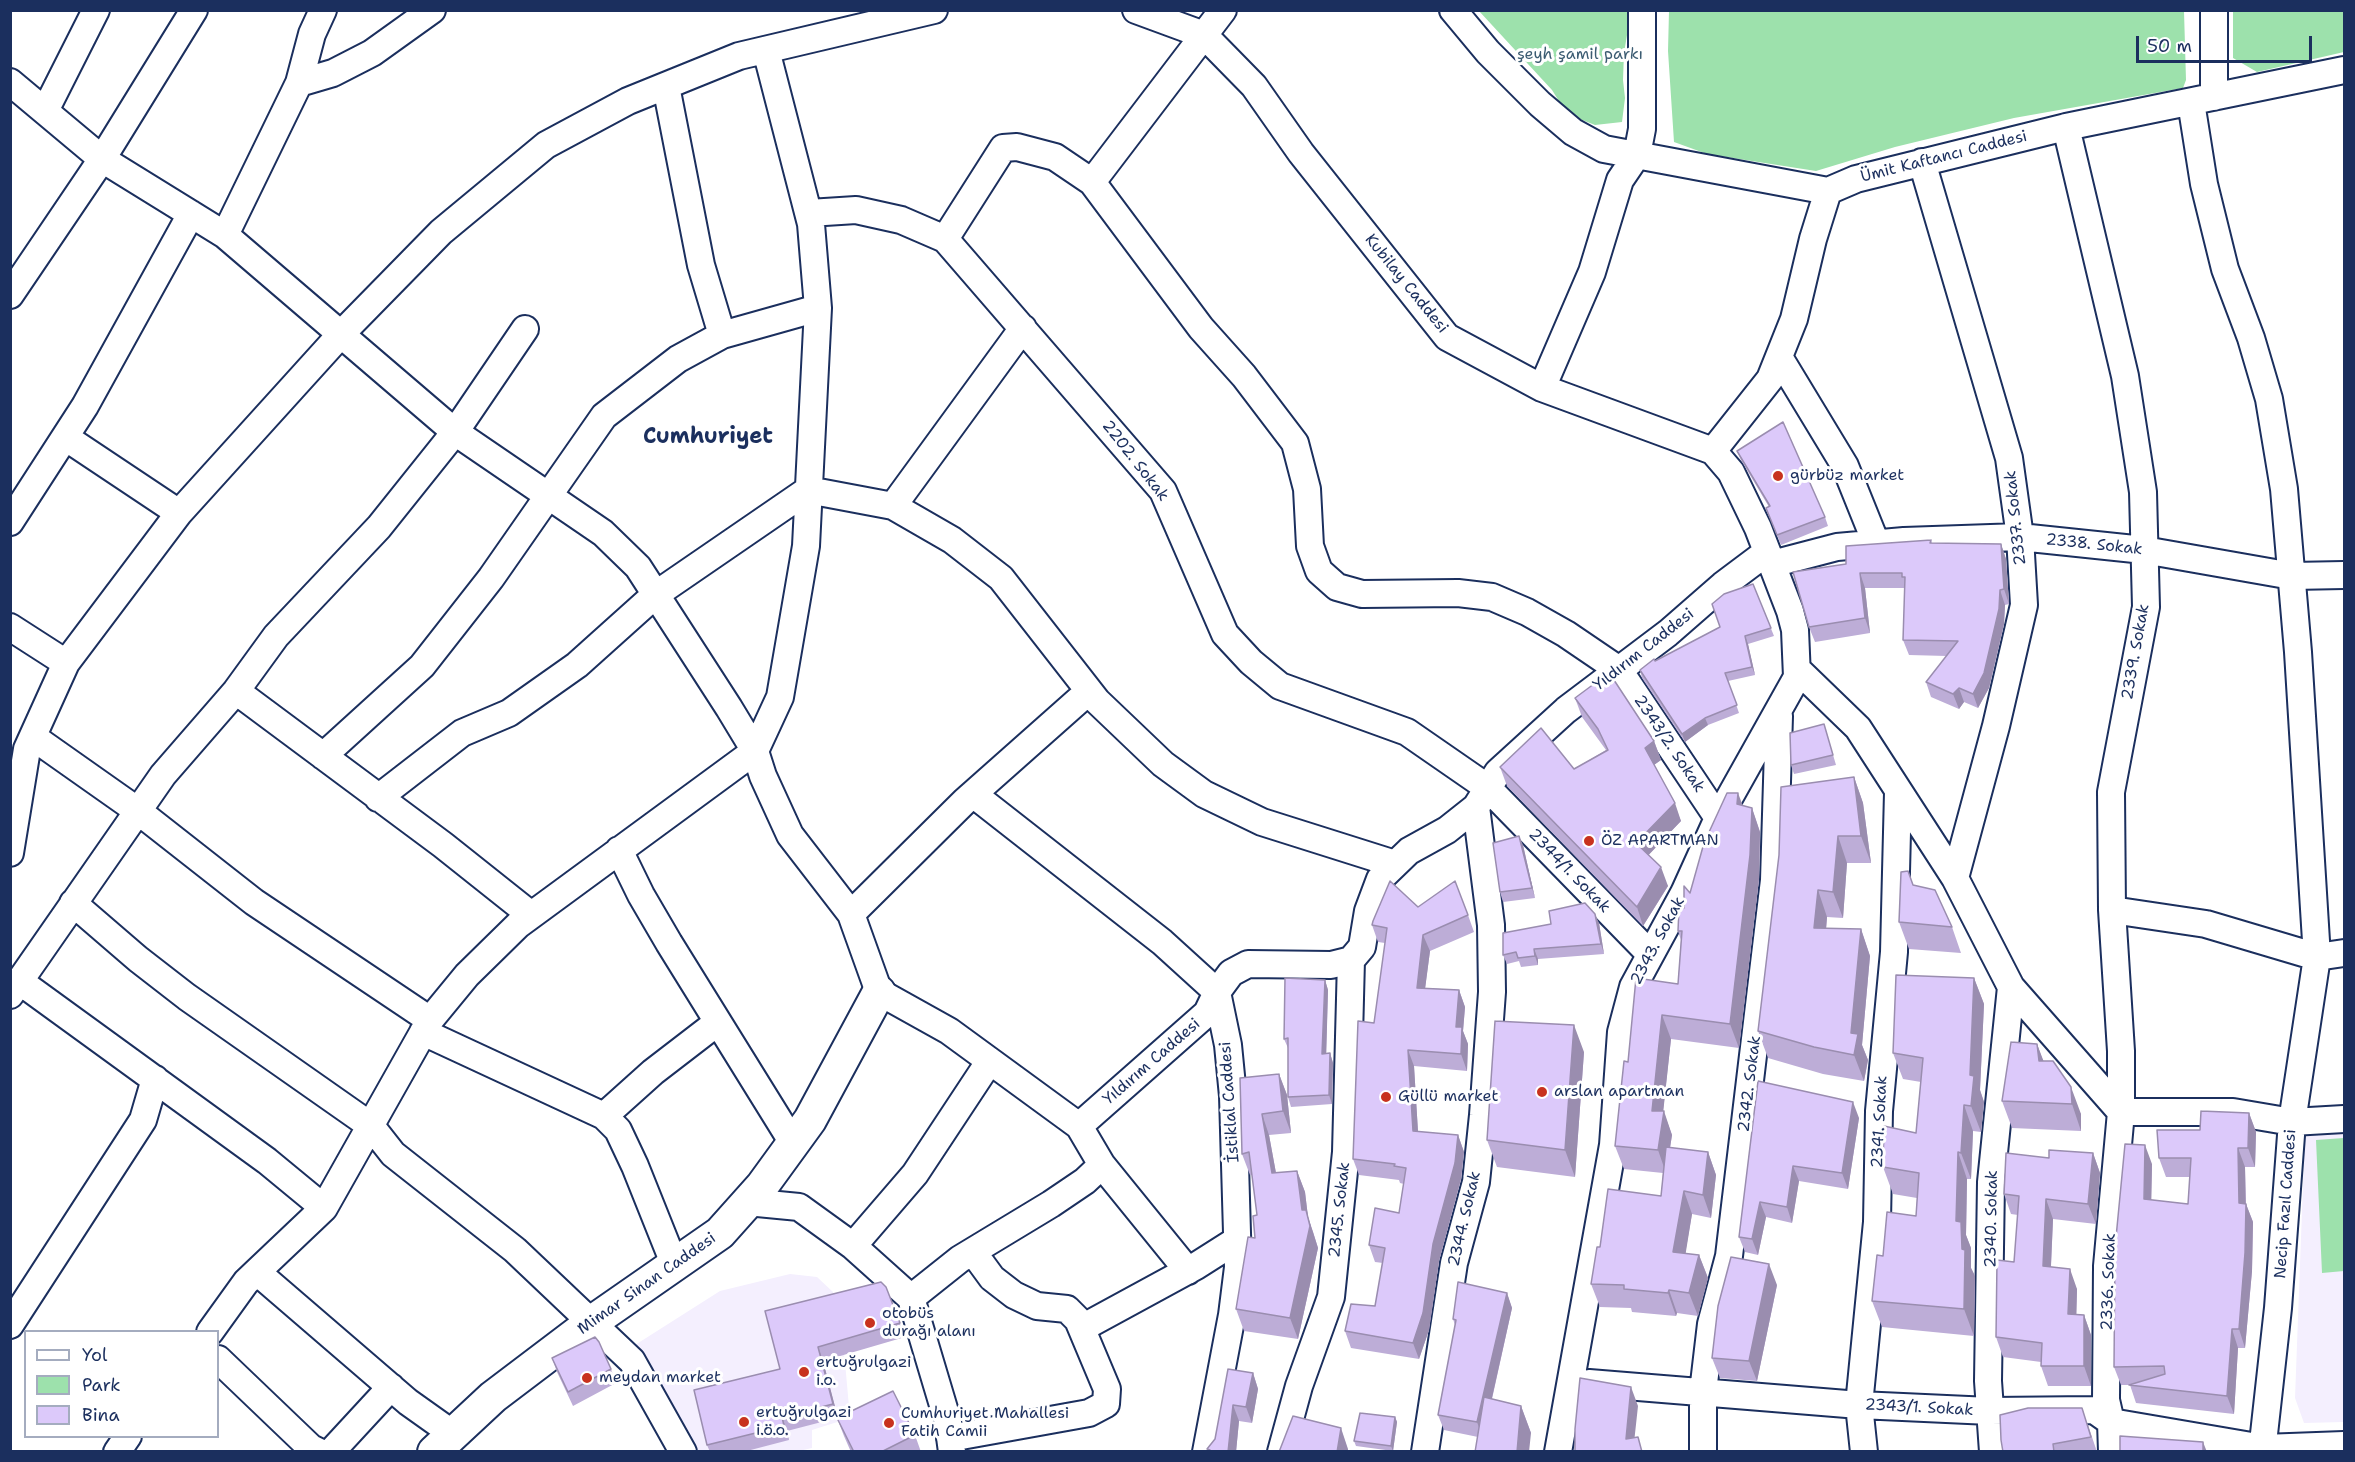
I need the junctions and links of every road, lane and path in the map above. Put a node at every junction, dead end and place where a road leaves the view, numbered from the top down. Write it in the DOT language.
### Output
graph roads {
  1 [pos="96,10"];
  2 [pos="194,10"];
  3 [pos="323,10"];
  4 [pos="432,10"];
  5 [pos="934,10"];
  6 [pos="1136,10"];
  7 [pos="1223,10"];
  8 [pos="1453,10"];
  9 [pos="1642,10"];
  10 [pos="2214,10"];
  11 [pos="1204,35"];
  12 [pos="766,50"];
  13 [pos="2344,70"];
  14 [pos="10,81"];
  15 [pos="299,83"];
  16 [pos="666,86"];
  17 [pos="2203,99"];
  18 [pos="45,111"];
  19 [pos="2066,127"];
  20 [pos="1637,155"];
  21 [pos="102,159"];
  22 [pos="1922,162"];
  23 [pos="1092,182"];
  24 [pos="1828,191"];
  25 [pos="809,213"];
  26 [pos="191,214"];
  27 [pos="225,235"];
  28 [pos="945,239"];
  29 [pos="10,295"];
  30 [pos="818,309"];
  31 [pos="1023,328"];
  32 [pos="525,330"];
  33 [pos="342,333"];
  34 [pos="722,335"];
  35 [pos="1779,357"];
  36 [pos="1542,388"];
  37 [pos="455,432"];
  38 [pos="65,437"];
  39 [pos="1713,451"];
  40 [pos="808,490"];
  41 [pos="548,497"];
  42 [pos="893,506"];
  43 [pos="179,513"];
  44 [pos="10,522"];
  45 [pos="2020,537"];
  46 [pos="1876,543"];
  47 [pos="2144,550"];
  48 [pos="1770,558"];
  49 [pos="2344,575"];
  50 [pos="2292,576"];
  51 [pos="656,595"];
  52 [pos="10,627"];
  53 [pos="66,663"];
  54 [pos="1797,669"];
  55 [pos="1619,670"];
  56 [pos="236,691"];
  57 [pos="1089,692"];
  58 [pos="1779,713"];
  59 [pos="33,737"];
  60 [pos="754,751"];
  61 [pos="323,756"];
  62 [pos="18,764"];
  63 [pos="1898,792"];
  64 [pos="973,794"];
  65 [pos="1482,797"];
  66 [pos="378,798"];
  67 [pos="138,811"];
  68 [pos="1719,818"];
  69 [pos="619,850"];
  70 [pos="10,853"];
  71 [pos="1395,864"];
  72 [pos="1955,878"];
  73 [pos="73,903"];
  74 [pos="2112,910"];
  75 [pos="851,914"];
  76 [pos="531,915"];
  77 [pos="2344,953"];
  78 [pos="1650,954"];
  79 [pos="2317,957"];
  80 [pos="1351,960"];
  81 [pos="2011,987"];
  82 [pos="16,989"];
  83 [pos="879,992"];
  84 [pos="1216,992"];
  85 [pos="718,1022"];
  86 [pos="426,1026"];
  87 [pos="989,1062"];
  88 [pos="155,1079"];
  89 [pos="2121,1112"];
  90 [pos="604,1116"];
  91 [pos="2344,1119"];
  92 [pos="2292,1122"];
  93 [pos="370,1126"];
  94 [pos="1079,1126"];
  95 [pos="793,1143"];
  96 [pos="1102,1165"];
  97 [pos="747,1202"];
  98 [pos="324,1208"];
  99 [pos="1237,1240"];
  100 [pos="853,1246"];
  101 [pos="973,1252"];
  102 [pos="675,1266"];
  103 [pos="1188,1271"];
  104 [pos="257,1272"];
  105 [pos="911,1298"];
  106 [pos="592,1322"];
  107 [pos="10,1325"];
  108 [pos="1082,1328"];
  109 [pos="211,1330"];
  110 [pos="219,1360"];
  111 [pos="1571,1381"];
  112 [pos="391,1387"];
  113 [pos="1703,1392"];
  114 [pos="1859,1405"];
  115 [pos="1990,1411"];
  116 [pos="2111,1422"];
  117 [pos="127,1438"];
  118 [pos="443,1443"];
  119 [pos="951,1445"];
  120 [pos="2344,1445"];
  121 [pos="2262,1450"];
  122 [pos="117,1452"];
  123 [pos="319,1452"];
  124 [pos="330,1452"];
  125 [pos="683,1452"];
  126 [pos="1206,1452"];
  127 [pos="1281,1452"];
  128 [pos="1425,1452"];
  129 [pos="1558,1452"];
  130 [pos="1703,1452"];
  131 [pos="1864,1452"];
  132 [pos="1993,1452"];
  133 [pos="2112,1452"];
  1 -- 18 [label="street"];
  2 -- 21 [label="street"];
  3 -- 15 [label="street"];
  4 -- 15 [label="street"];
  5 -- 12 [label="street"];
  6 -- 11 [label="street"];
  7 -- 11 [label="street"];
  8 -- 20 [label="street"];
  9 -- 20 [label="street"];
  10 -- 17 [label="street, Necip Fazıl Caddesi"];
  11 -- 23 [label="street"];
  11 -- 36 [label="street, Kubilay Caddesi"];
  12 -- 16 [label="street"];
  12 -- 25 [label="street"];
  13 -- 17 [label="street, Ümit Kaftancı Caddesi"];
  14 -- 18 [label="street"];
  15 -- 27 [label="street"];
  16 -- 33 [label="street"];
  16 -- 34 [label="street"];
  17 -- 19 [label="street, Ümit Kaftancı Caddesi"];
  17 -- 50 [label="street, Necip Fazıl Caddesi"];
  18 -- 21 [label="street"];
  19 -- 22 [label="street, Ümit Kaftancı Caddesi"];
  19 -- 47 [label="street, 2339. Sokak"];
  20 -- 24 [label="street"];
  20 -- 36 [label="street"];
  21 -- 26 [label="street"];
  21 -- 29 [label="street"];
  22 -- 24 [label="street, Ümit Kaftancı Caddesi"];
  22 -- 45 [label="street, 2337. Sokak"];
  23 -- 28 [label="street"];
  23 -- 55 [label="street"];
  24 -- 35 [label="street"];
  25 -- 28 [label="street, 2202. Sokak"];
  25 -- 30 [label="street"];
  26 -- 27 [label="street"];
  26 -- 38 [label="street"];
  27 -- 33 [label="street"];
  28 -- 31 [label="street, 2202. Sokak"];
  30 -- 34 [label="street"];
  30 -- 40 [label="street"];
  31 -- 42 [label="street"];
  31 -- 65 [label="street, 2202. Sokak"];
  32 -- 37 [label="street"];
  33 -- 37 [label="street"];
  33 -- 43 [label="street"];
  34 -- 41 [label="street"];
  35 -- 39 [label="street"];
  35 -- 46 [label="street"];
  36 -- 39 [label="street, Kubilay Caddesi"];
  37 -- 41 [label="street"];
  37 -- 56 [label="street"];
  38 -- 43 [label="street"];
  38 -- 44 [label="street"];
  39 -- 48 [label="street"];
  40 -- 42 [label="street"];
  40 -- 51 [label="street"];
  40 -- 60 [label="street"];
  41 -- 51 [label="street"];
  41 -- 61 [label="street"];
  42 -- 57 [label="street"];
  43 -- 53 [label="street"];
  45 -- 46 [label="street, 2338. Sokak"];
  45 -- 47 [label="street, 2338. Sokak"];
  45 -- 72 [label="street, 2337. Sokak"];
  46 -- 48 [label="street, 2338. Sokak"];
  47 -- 50 [label="street, 2338. Sokak"];
  47 -- 74 [label="street, 2339. Sokak"];
  48 -- 54 [label="street"];
  48 -- 55 [label="street, Yıldırım Caddesi"];
  49 -- 50 [label="street, 2338. Sokak"];
  50 -- 79 [label="street, Necip Fazıl Caddesi"];
  51 -- 60 [label="street"];
  51 -- 66 [label="street"];
  52 -- 53 [label="street"];
  53 -- 59 [label="street"];
  54 -- 58 [label="street, 2343. Sokak"];
  54 -- 63 [label="street"];
  55 -- 65 [label="street, Yıldırım Caddesi"];
  55 -- 68 [label="street, 2343/2. Sokak"];
  56 -- 61 [label="street"];
  56 -- 67 [label="street"];
  57 -- 64 [label="street"];
  57 -- 71 [label="street"];
  58 -- 68 [label="street, 2343. Sokak"];
  58 -- 113 [label="street, 2342. Sokak"];
  59 -- 62 [label="street"];
  59 -- 67 [label="street"];
  60 -- 69 [label="street"];
  60 -- 75 [label="street"];
  61 -- 66 [label="street"];
  62 -- 70 [label="street"];
  63 -- 72 [label="street"];
  63 -- 114 [label="street, 2341. Sokak"];
  64 -- 75 [label="street"];
  64 -- 84 [label="street"];
  65 -- 71 [label="street, Yıldırım Caddesi"];
  65 -- 78 [label="street, 2344/1. Sokak"];
  65 -- 128 [label="street, 2344. Sokak"];
  66 -- 76 [label="street"];
  67 -- 73 [label="street"];
  67 -- 86 [label="street"];
  68 -- 78 [label="street, 2343. Sokak"];
  69 -- 76 [label="street"];
  69 -- 85 [label="street"];
  71 -- 80 [label="street, Yıldırım Caddesi"];
  72 -- 81 [label="street"];
  73 -- 82 [label="street"];
  73 -- 93 [label="street"];
  74 -- 79 [label="street"];
  74 -- 89 [label="street, 2339. Sokak"];
  75 -- 83 [label="street"];
  76 -- 86 [label="street"];
  77 -- 79 [label="street"];
  78 -- 111 [label="street, 2343. Sokak"];
  79 -- 92 [label="street, Necip Fazıl Caddesi"];
  80 -- 84 [label="street, Yıldırım Caddesi"];
  80 -- 127 [label="street, 2345. Sokak"];
  81 -- 89 [label="street"];
  81 -- 115 [label="street, 2340. Sokak"];
  82 -- 88 [label="street"];
  83 -- 87 [label="street"];
  83 -- 95 [label="street, Mimar Sinan Caddesi"];
  84 -- 94 [label="street, Yıldırım Caddesi"];
  84 -- 99 [label="street, İstiklal Caddesi"];
  85 -- 90 [label="street"];
  85 -- 95 [label="street"];
  86 -- 90 [label="street"];
  86 -- 93 [label="street"];
  87 -- 94 [label="street"];
  87 -- 100 [label="street"];
  88 -- 98 [label="street"];
  88 -- 107 [label="street"];
  89 -- 92 [label="street"];
  89 -- 116 [label="street, 2336. Sokak"];
  90 -- 102 [label="street"];
  91 -- 92 [label="street"];
  92 -- 121 [label="street, Necip Fazıl Caddesi"];
  93 -- 98 [label="street"];
  93 -- 106 [label="street"];
  94 -- 96 [label="street"];
  95 -- 97 [label="street, Mimar Sinan Caddesi"];
  96 -- 101 [label="street"];
  96 -- 103 [label="street"];
  97 -- 100 [label="street"];
  97 -- 102 [label="street, Mimar Sinan Caddesi"];
  98 -- 104 [label="street"];
  99 -- 103 [label="street"];
  99 -- 126 [label="street, İstiklal Caddesi"];
  100 -- 105 [label="street"];
  101 -- 105 [label="street"];
  101 -- 108 [label="street"];
  102 -- 106 [label="street, Mimar Sinan Caddesi"];
  103 -- 108 [label="street"];
  104 -- 109 [label="street"];
  104 -- 112 [label="street"];
  105 -- 119 [label="street"];
  106 -- 118 [label="street, Mimar Sinan Caddesi"];
  106 -- 125 [label="street"];
  108 -- 119 [label="street"];
  110 -- 123 [label="street"];
  111 -- 113 [label="street, 2343/1. Sokak"];
  111 -- 129 [label="street, 2343. Sokak"];
  112 -- 118 [label="street"];
  112 -- 124 [label="street"];
  113 -- 114 [label="street, 2343/1. Sokak"];
  113 -- 130 [label="street, 2342. Sokak"];
  114 -- 115 [label="street, 2343/1. Sokak"];
  114 -- 131 [label="street, 2341. Sokak"];
  115 -- 116 [label="street, 2343/1. Sokak"];
  115 -- 132 [label="street, 2340. Sokak"];
  116 -- 121 [label="street, 2343/1. Sokak"];
  116 -- 133 [label="street, 2336. Sokak"];
  117 -- 122 [label="street"];
  120 -- 121 [label="street, 2343/1. Sokak"];
}
